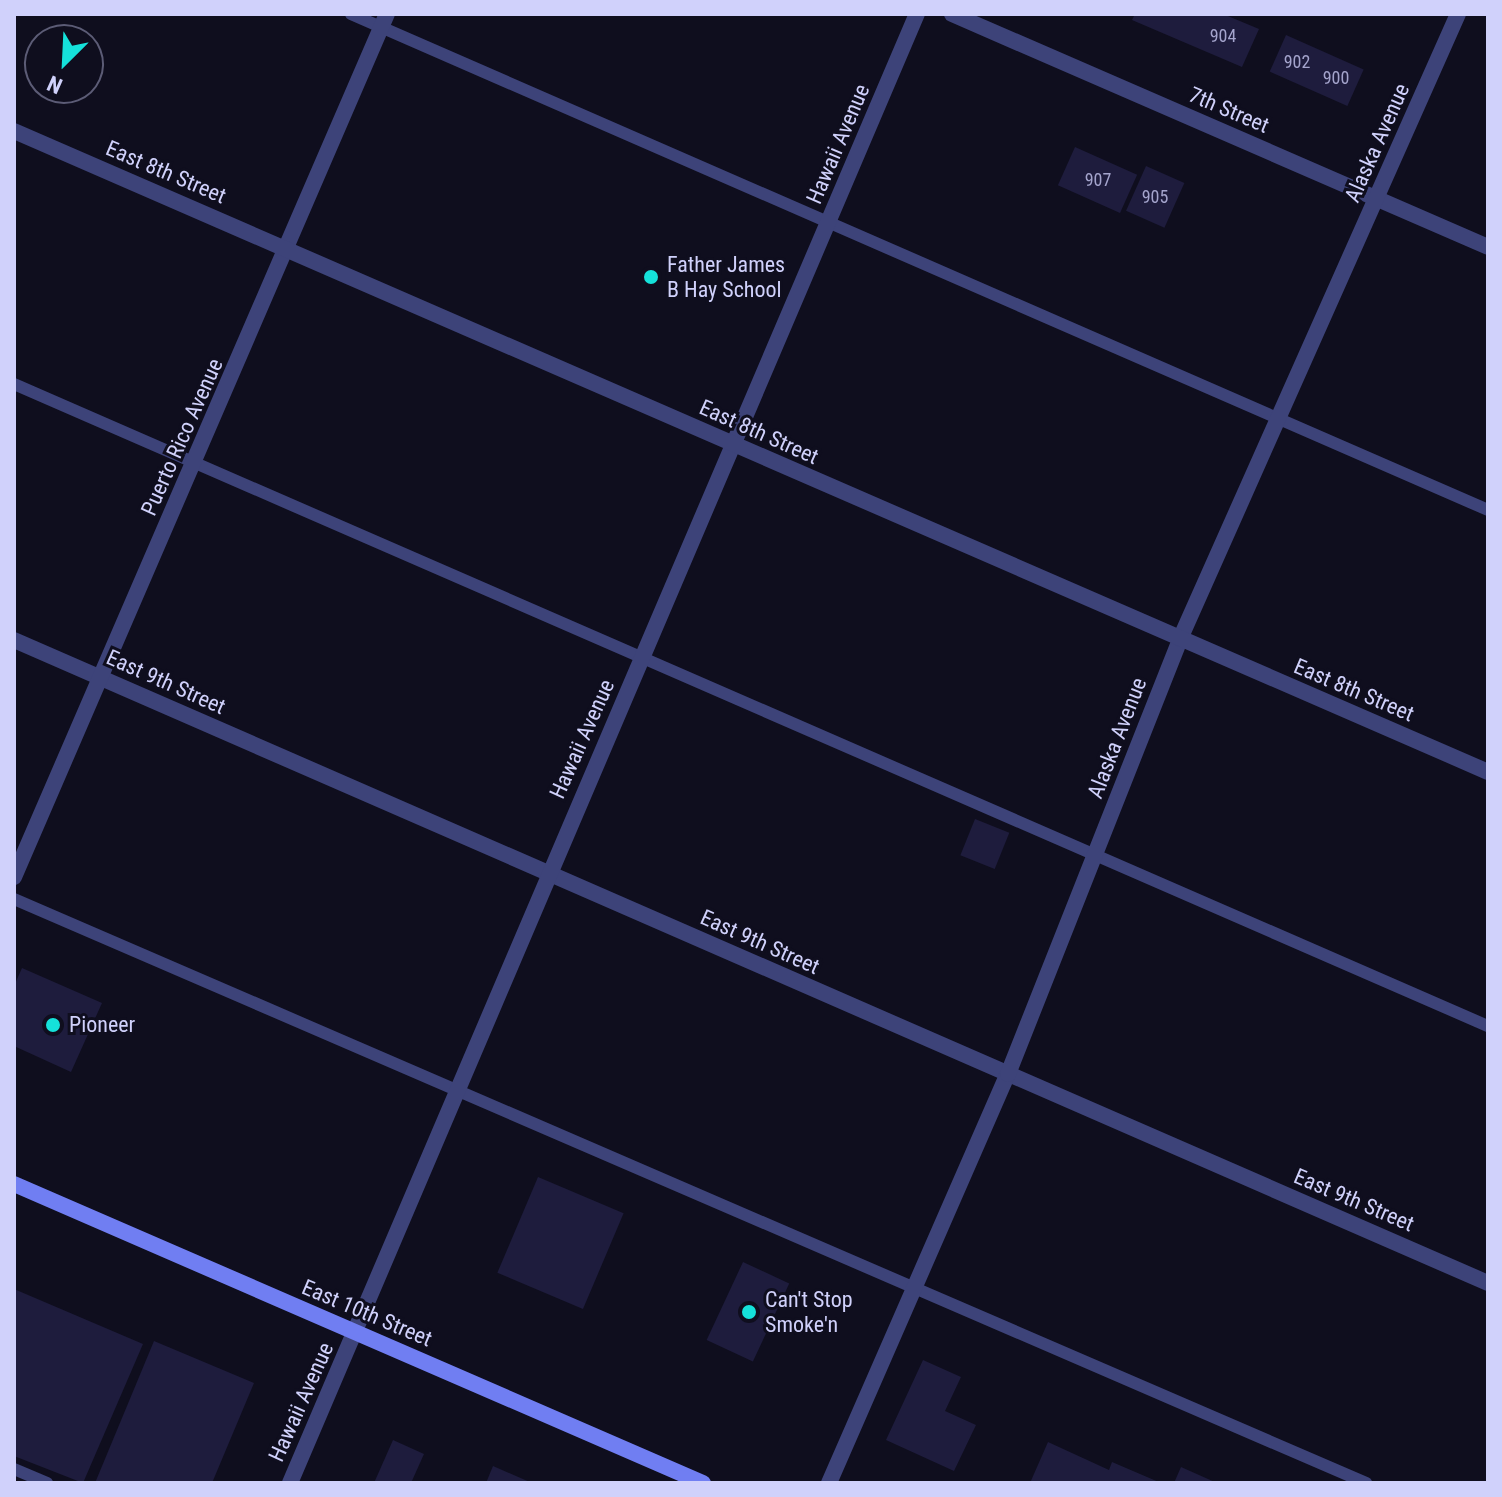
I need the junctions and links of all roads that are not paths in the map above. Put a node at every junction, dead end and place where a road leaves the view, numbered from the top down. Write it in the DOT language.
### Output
graph roads {
  1 [pos="351,14"];
  2 [pos="917,14"];
  3 [pos="952,14"];
  4 [pos="1458,14"];
  5 [pos="384,21"];
  6 [pos="14,131"];
  7 [pos="1376,198"];
  8 [pos="827,227"];
  9 [pos="1488,247"];
  10 [pos="289,248"];
  11 [pos="14,384"];
  12 [pos="1278,418"];
  13 [pos="736,446"];
  14 [pos="194,463"];
  15 [pos="1488,510"];
  16 [pos="1180,639"];
  17 [pos="14,640"];
  18 [pos="641,660"];
  19 [pos="100,678"];
  20 [pos="1488,772"];
  21 [pos="1096,854"];
  22 [pos="546,872"];
  23 [pos="14,877"];
  24 [pos="14,899"];
  25 [pos="1488,1026"];
  26 [pos="1008,1074"];
  27 [pos="457,1088"];
  28 [pos="14,1184"];
  29 [pos="1488,1283"];
  30 [pos="913,1291"];
  31 [pos="356,1332"];
  32 [pos="19,1475"];
  33 [pos="47,1483"];
  34 [pos="290,1483"];
  35 [pos="703,1483"];
  36 [pos="829,1483"];
  37 [pos="1366,1483"];
  1 -- 5 [label="lane"];
  2 -- 8 [label="street, Hawaii Avenue"];
  3 -- 7 [label="street, 7th Street"];
  4 -- 7 [label="street, Alaska Avenue"];
  5 -- 8 [label="lane"];
  5 -- 10 [label="street, Puerto Rico Avenue"];
  6 -- 10 [label="street, East 8th Street"];
  7 -- 9 [label="street, 7th Street"];
  7 -- 12 [label="street, Alaska Avenue"];
  8 -- 12 [label="lane"];
  8 -- 13 [label="street, Hawaii Avenue"];
  10 -- 13 [label="street, East 8th Street"];
  10 -- 14 [label="street, Puerto Rico Avenue"];
  11 -- 14 [label="lane"];
  12 -- 15 [label="lane"];
  12 -- 16 [label="street, Alaska Avenue"];
  13 -- 16 [label="street, East 8th Street"];
  13 -- 18 [label="street, Hawaii Avenue"];
  14 -- 18 [label="lane"];
  14 -- 19 [label="street, Puerto Rico Avenue"];
  16 -- 20 [label="street, East 8th Street"];
  16 -- 21 [label="street, Alaska Avenue"];
  17 -- 19 [label="street, East 9th Street"];
  18 -- 21 [label="lane"];
  18 -- 22 [label="street, Hawaii Avenue"];
  19 -- 22 [label="street, East 9th Street"];
  19 -- 23 [label="street, Puerto Rico Avenue"];
  21 -- 25 [label="lane"];
  21 -- 26 [label="street, Alaska Avenue"];
  22 -- 26 [label="street, East 9th Street"];
  22 -- 27 [label="street, Hawaii Avenue"];
  24 -- 27 [label="lane"];
  26 -- 29 [label="street, East 9th Street"];
  26 -- 30 [label="street, Alaska Avenue"];
  27 -- 30 [label="lane"];
  27 -- 31 [label="street, Hawaii Avenue"];
  28 -- 31 [label="main road, East 10th Street"];
  30 -- 36 [label="street, Alaska Avenue"];
  30 -- 37 [label="lane"];
  31 -- 34 [label="street, Hawaii Avenue"];
  31 -- 35 [label="main road, East 10th Street"];
  32 -- 33 [label="lane"];
}
